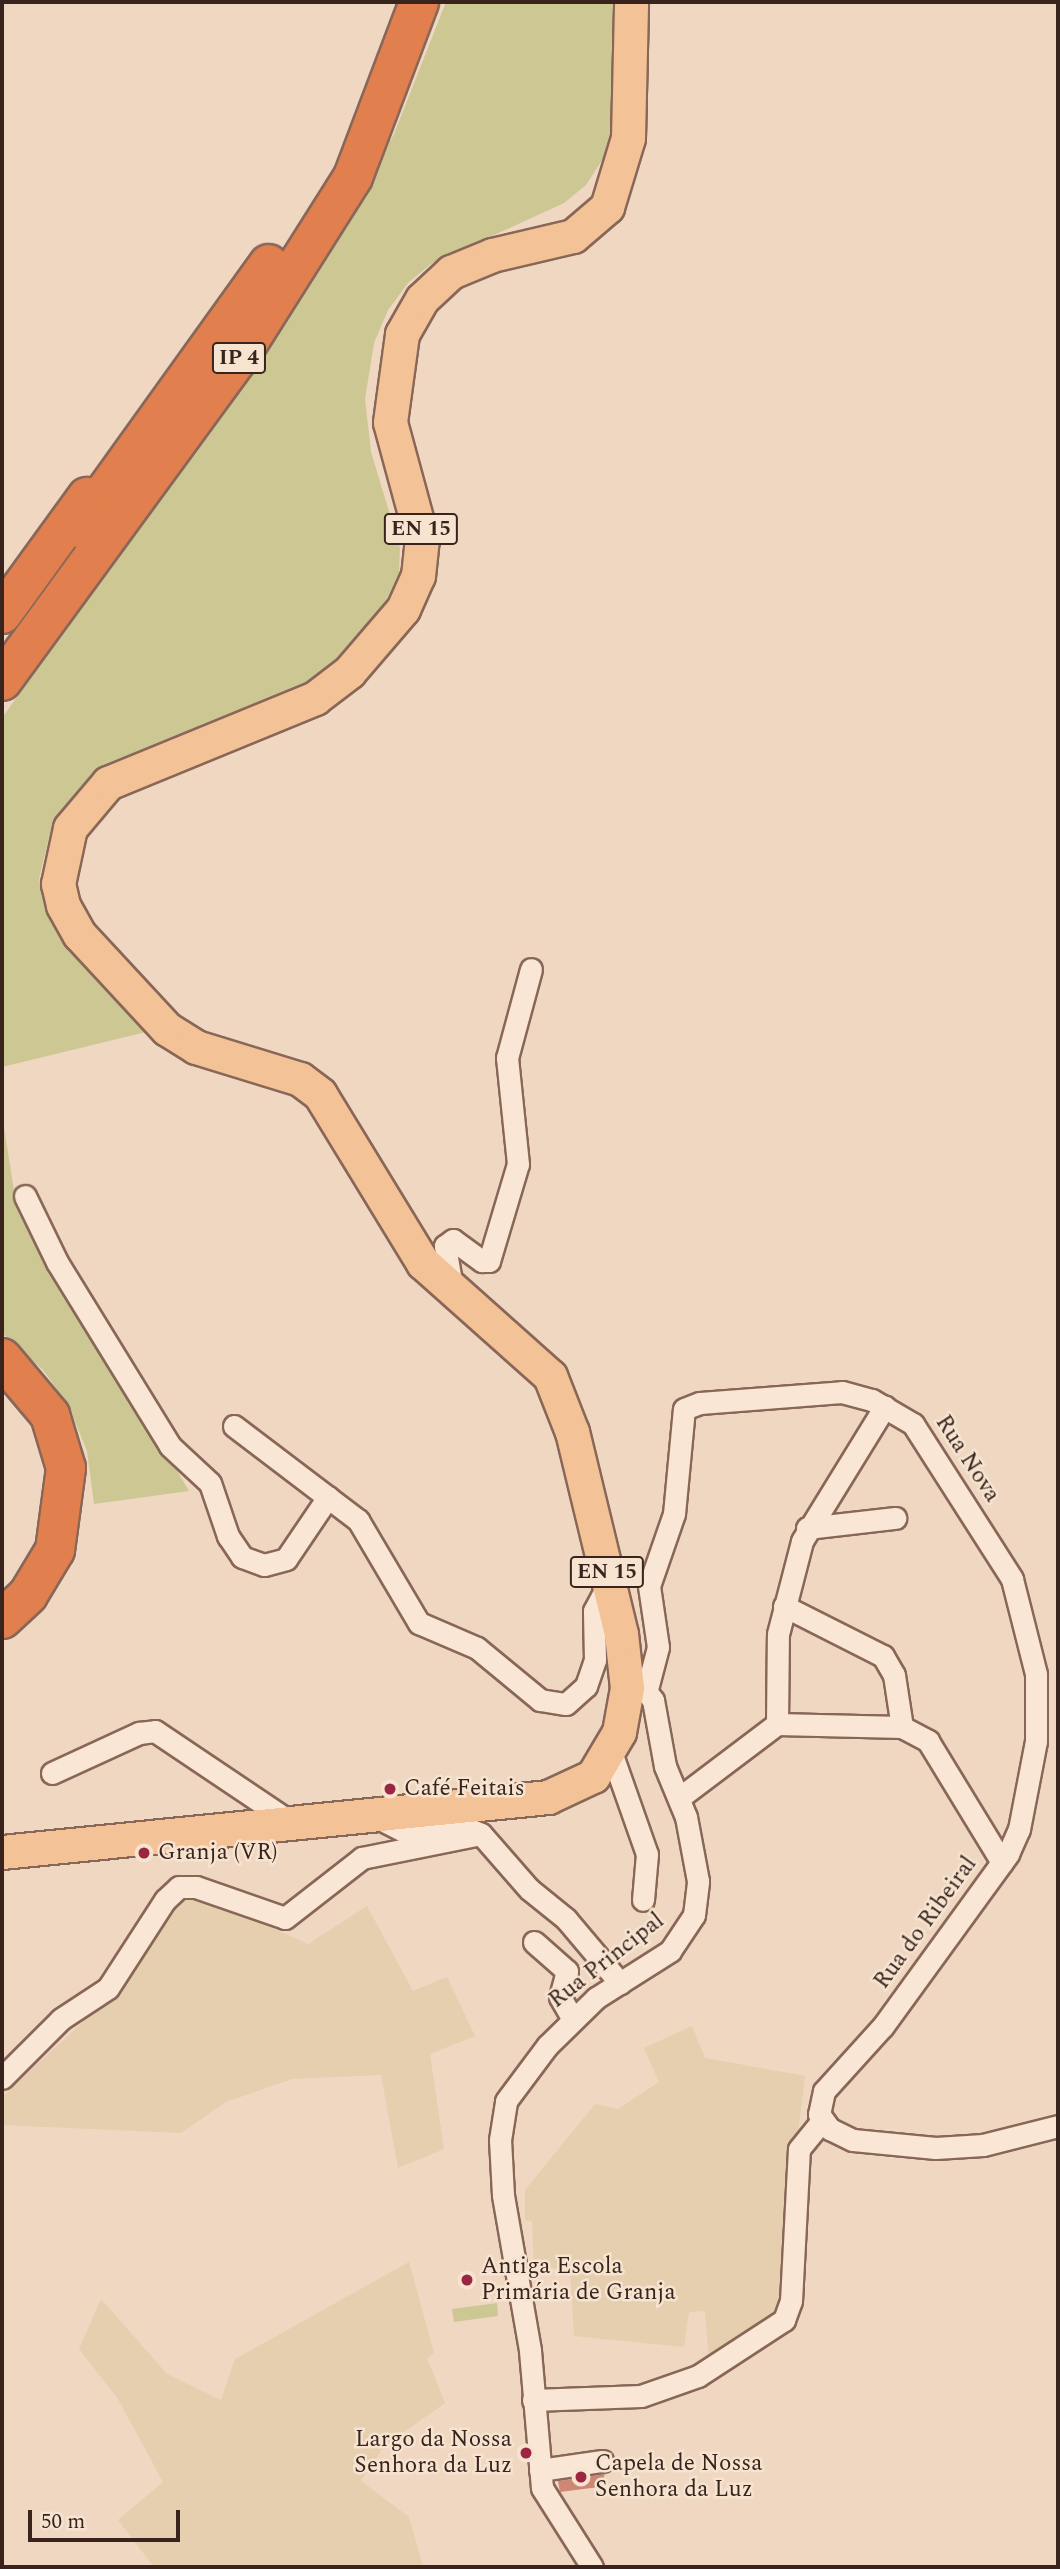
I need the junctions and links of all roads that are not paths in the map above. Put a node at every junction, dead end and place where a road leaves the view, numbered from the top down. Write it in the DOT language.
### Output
graph roads {
  1 [pos="401,2"];
  2 [pos="419,2"];
  3 [pos="631,2"];
  4 [pos="245,298"];
  5 [pos="2,614"];
  6 [pos="2,638"];
  7 [pos="2,681"];
  8 [pos="531,969"];
  9 [pos="25,1196"];
  10 [pos="454,1292"];
  11 [pos="2,1358"];
  12 [pos="2,1390"];
  13 [pos="885,1406"];
  14 [pos="234,1426"];
  15 [pos="53,1470"];
  16 [pos="328,1497"];
  17 [pos="895,1518"];
  18 [pos="807,1528"];
  19 [pos="610,1581"];
  20 [pos="2,1589"];
  21 [pos="783,1606"];
  22 [pos="2,1619"];
  23 [pos="637,1681"];
  24 [pos="777,1724"];
  25 [pos="902,1727"];
  26 [pos="611,1752"];
  27 [pos="52,1773"];
  28 [pos="679,1798"];
  29 [pos="372,1815"];
  30 [pos="292,1823"];
  31 [pos="481,1834"];
  32 [pos="2,1852"];
  33 [pos="1002,1862"];
  34 [pos="643,1900"];
  35 [pos="534,1941"];
  36 [pos="620,1983"];
  37 [pos="572,2018"];
  38 [pos="2,2078"];
  39 [pos="822,2120"];
  40 [pos="1058,2126"];
  41 [pos="533,2400"];
  42 [pos="602,2461"];
  43 [pos="540,2470"];
  44 [pos="592,2567"];
  1 -- 4 [label="highway, IP 4"];
  2 -- 7 [label="highway, IP 4"];
  3 -- 10 [label="main road, EN 15"];
  4 -- 5 [label="highway"];
  4 -- 6 [label="highway, IP 4"];
  8 -- 10 [label="street"];
  9 -- 16 [label="street"];
  10 -- 19 [label="main road, EN 15"];
  11 -- 15 [label="highway"];
  12 -- 15 [label="highway"];
  13 -- 18 [label="street"];
  13 -- 23 [label="street, Rua Nova"];
  13 -- 33 [label="street, Rua Nova"];
  14 -- 16 [label="street"];
  15 -- 20 [label="highway"];
  15 -- 22 [label="highway"];
  16 -- 19 [label="street"];
  17 -- 18 [label="street"];
  18 -- 21 [label="street"];
  19 -- 23 [label="main road, EN 15"];
  21 -- 24 [label="street"];
  21 -- 25 [label="street"];
  23 -- 26 [label="main road, EN 15"];
  23 -- 28 [label="street, Rua Principal"];
  24 -- 25 [label="street"];
  24 -- 28 [label="street"];
  25 -- 33 [label="street, Rua do Ribeiral"];
  26 -- 29 [label="main road, EN 15"];
  26 -- 34 [label="street"];
  27 -- 30 [label="street"];
  28 -- 36 [label="street, Rua Principal"];
  29 -- 30 [label="main road, EN 15"];
  29 -- 31 [label="street"];
  30 -- 32 [label="main road, EN 15"];
  31 -- 36 [label="street"];
  31 -- 38 [label="street"];
  33 -- 39 [label="street, Rua do Ribeiral"];
  35 -- 37 [label="street"];
  36 -- 37 [label="street, Rua Principal"];
  37 -- 41 [label="street, Rua Principal"];
  39 -- 40 [label="street"];
  39 -- 41 [label="street"];
  41 -- 43 [label="street, Rua Principal"];
  42 -- 43 [label="street"];
  43 -- 44 [label="street, Rua Principal"];
}
